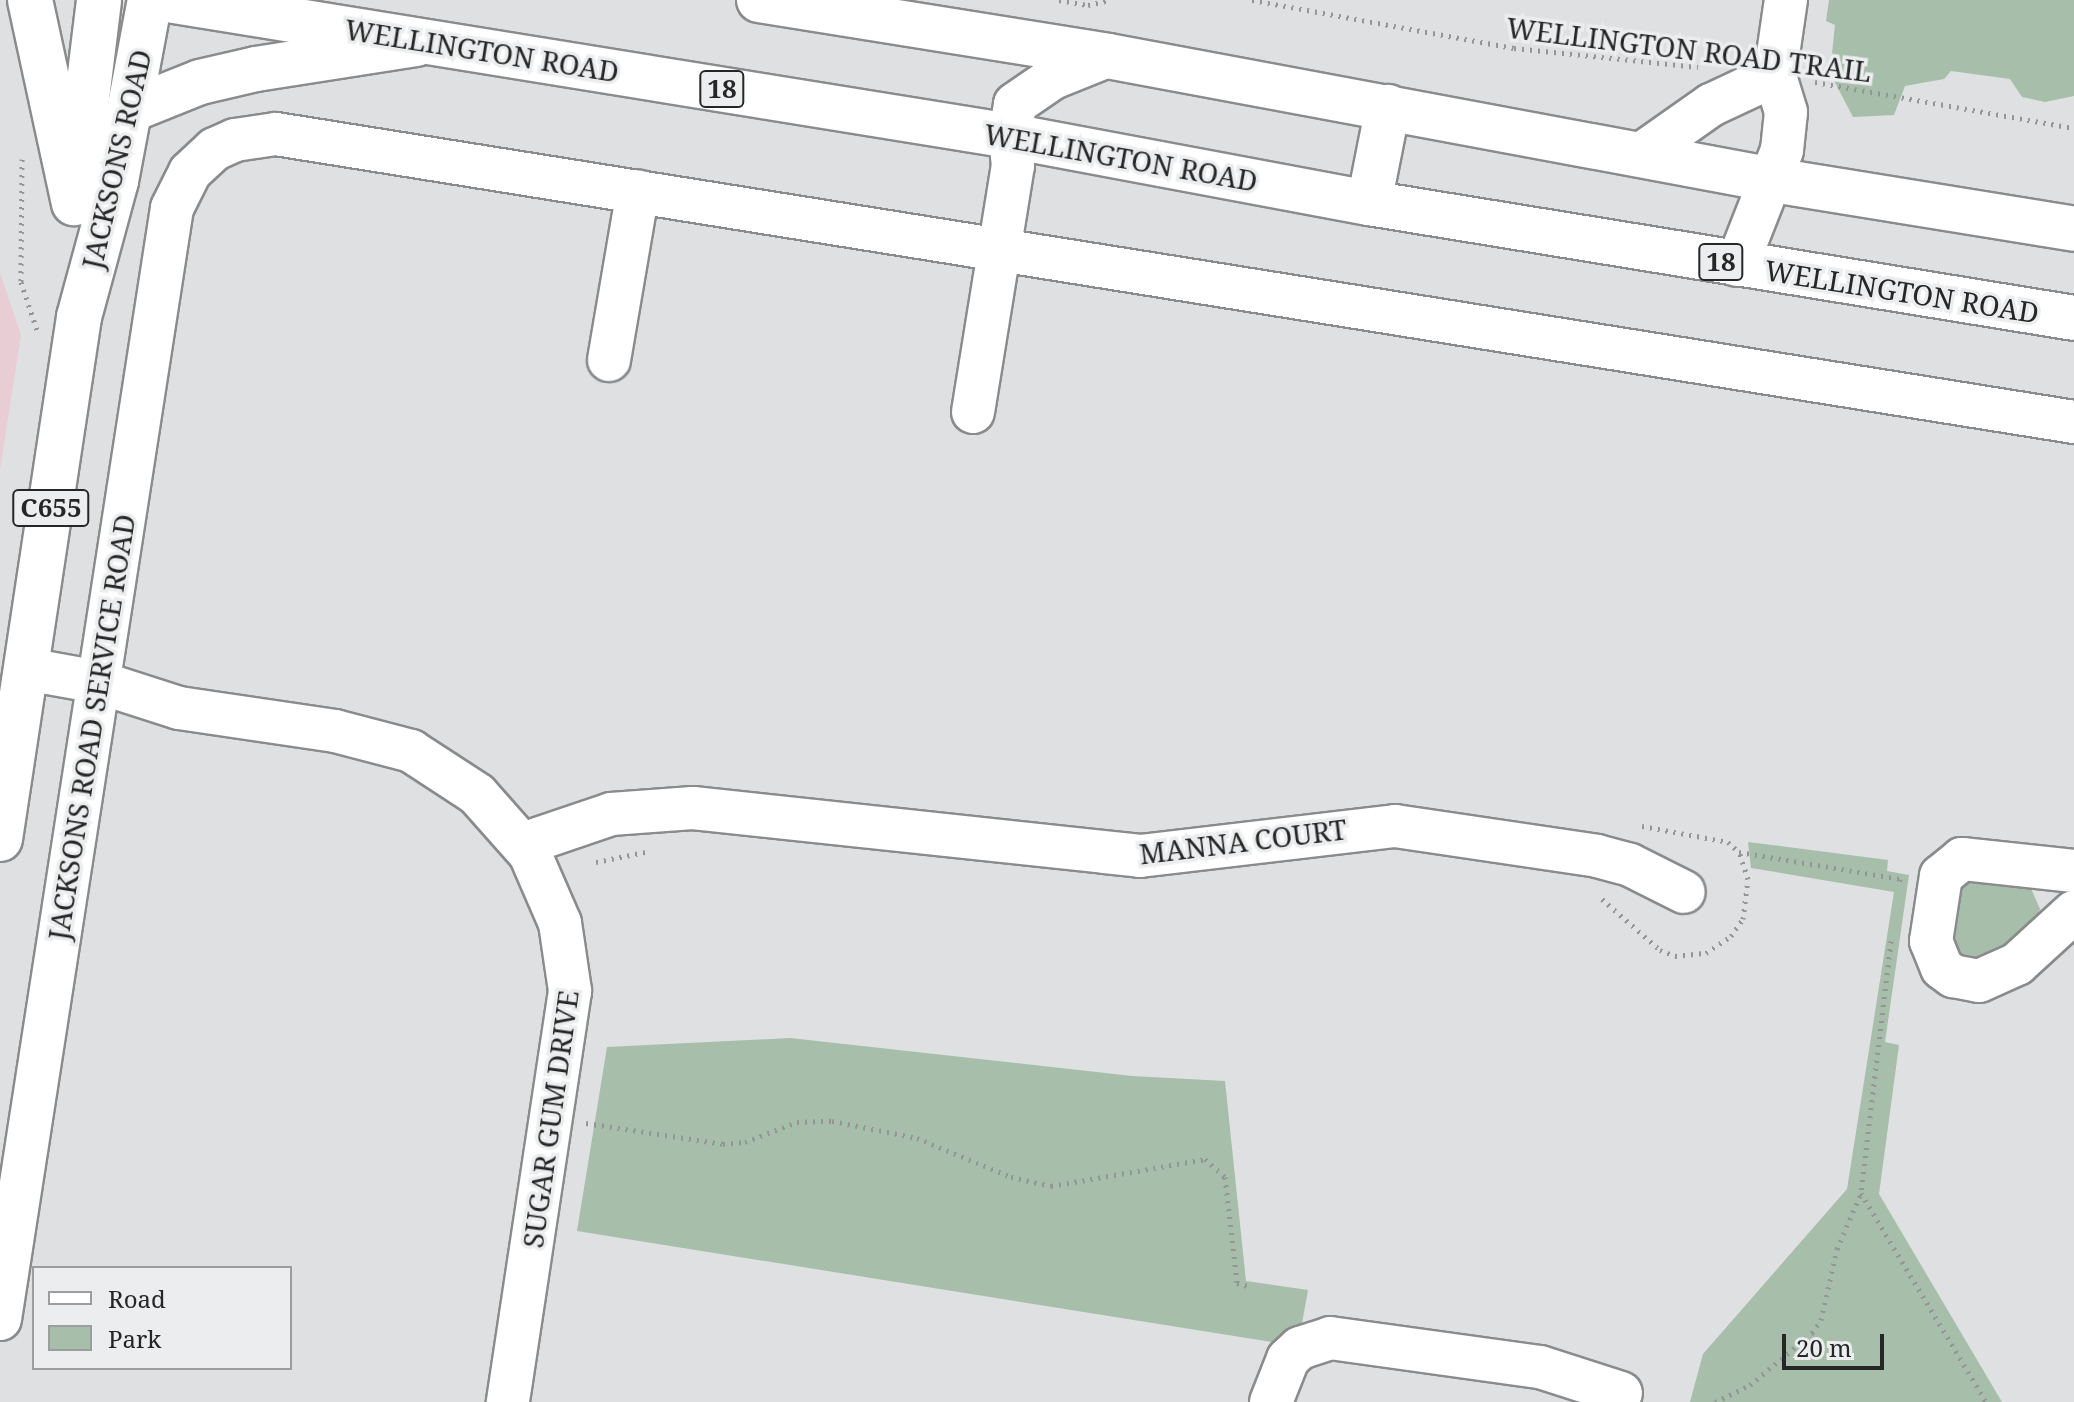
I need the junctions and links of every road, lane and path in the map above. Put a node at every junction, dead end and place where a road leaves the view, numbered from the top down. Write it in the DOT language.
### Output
graph roads {
  1 [pos="30,0"];
  2 [pos="99,0"];
  3 [pos="150,0"];
  4 [pos="168,0"];
  5 [pos="759,0"];
  6 [pos="1059,0"];
  7 [pos="1110,0"];
  8 [pos="1252,0"];
  9 [pos="1786,0"];
  10 [pos="434,41"];
  11 [pos="1108,56"];
  12 [pos="1713,69"];
  13 [pos="1775,75"];
  14 [pos="1388,107"];
  15 [pos="130,110"];
  16 [pos="2074,128"];
  17 [pos="1010,136"];
  18 [pos="22,148"];
  19 [pos="1640,155"];
  20 [pos="1773,180"];
  21 [pos="638,191"];
  22 [pos="74,203"];
  23 [pos="1369,203"];
  24 [pos="2074,229"];
  25 [pos="999,250"];
  26 [pos="1737,265"];
  27 [pos="79,317"];
  28 [pos="2074,318"];
  29 [pos="34,344"];
  30 [pos="609,360"];
  31 [pos="973,412"];
  32 [pos="2074,422"];
  33 [pos="24,684"];
  34 [pos="96,695"];
  35 [pos="0,839"];
  36 [pos="529,854"];
  37 [pos="2074,871"];
  38 [pos="1900,879"];
  39 [pos="1684,892"];
  40 [pos="1898,893"];
  41 [pos="2074,912"];
  42 [pos="1892,937"];
  43 [pos="554,1117"];
  44 [pos="1861,1193"];
  45 [pos="1251,1287"];
  46 [pos="0,1319"];
  47 [pos="1621,1393"];
  48 [pos="508,1402"];
  49 [pos="1271,1402"];
  50 [pos="1715,1402"];
  51 [pos="1986,1402"];
  1 -- 22 [label="main road"];
  2 -- 22 [label="main road, JACKSONS ROAD / C655"];
  3 -- 15 [label="main road, JACKSONS ROAD / C655"];
  4 -- 10 [label="main road, WELLINGTON ROAD / 18"];
  5 -- 11 [label="main road"];
  6 -- 7 [label="path"];
  8 -- 12 [label="path, WELLINGTON ROAD TRAIL"];
  9 -- 13 [label="street"];
  10 -- 15 [label="main road"];
  10 -- 17 [label="main road, WELLINGTON ROAD / 18"];
  11 -- 14 [label="main road"];
  11 -- 17 [label="street"];
  13 -- 16 [label="path, WELLINGTON ROAD TRAIL"];
  13 -- 19 [label="street"];
  13 -- 20 [label="street"];
  14 -- 19 [label="main road"];
  14 -- 23 [label="main road"];
  15 -- 27 [label="main road, JACKSONS ROAD / C655"];
  17 -- 23 [label="main road, WELLINGTON ROAD / 18"];
  17 -- 25 [label="street"];
  18 -- 29 [label="path"];
  19 -- 20 [label="main road"];
  20 -- 24 [label="main road"];
  20 -- 26 [label="street"];
  21 -- 25 [label="street"];
  21 -- 30 [label="street"];
  21 -- 34 [label="street, JACKSONS ROAD SERVICE ROAD"];
  22 -- 27 [label="main road, JACKSONS ROAD / C655"];
  23 -- 26 [label="main road, WELLINGTON ROAD / 18"];
  25 -- 31 [label="street"];
  25 -- 32 [label="street"];
  26 -- 28 [label="main road, WELLINGTON ROAD / 18"];
  27 -- 33 [label="main road, JACKSONS ROAD / C655"];
  33 -- 34 [label="street, SUGAR GUM DRIVE"];
  33 -- 35 [label="main road, JACKSONS ROAD / C655"];
  34 -- 36 [label="street, SUGAR GUM DRIVE"];
  34 -- 46 [label="street, JACKSONS ROAD SERVICE ROAD"];
  36 -- 39 [label="street, MANNA COURT"];
  36 -- 43 [label="street, SUGAR GUM DRIVE"];
  37 -- 41 [label="street"];
  38 -- 40 [label="path"];
  42 -- 44 [label="path"];
  43 -- 45 [label="path"];
  43 -- 48 [label="street, SUGAR GUM DRIVE"];
  44 -- 50 [label="path"];
  44 -- 51 [label="path"];
  47 -- 49 [label="street"];
}
